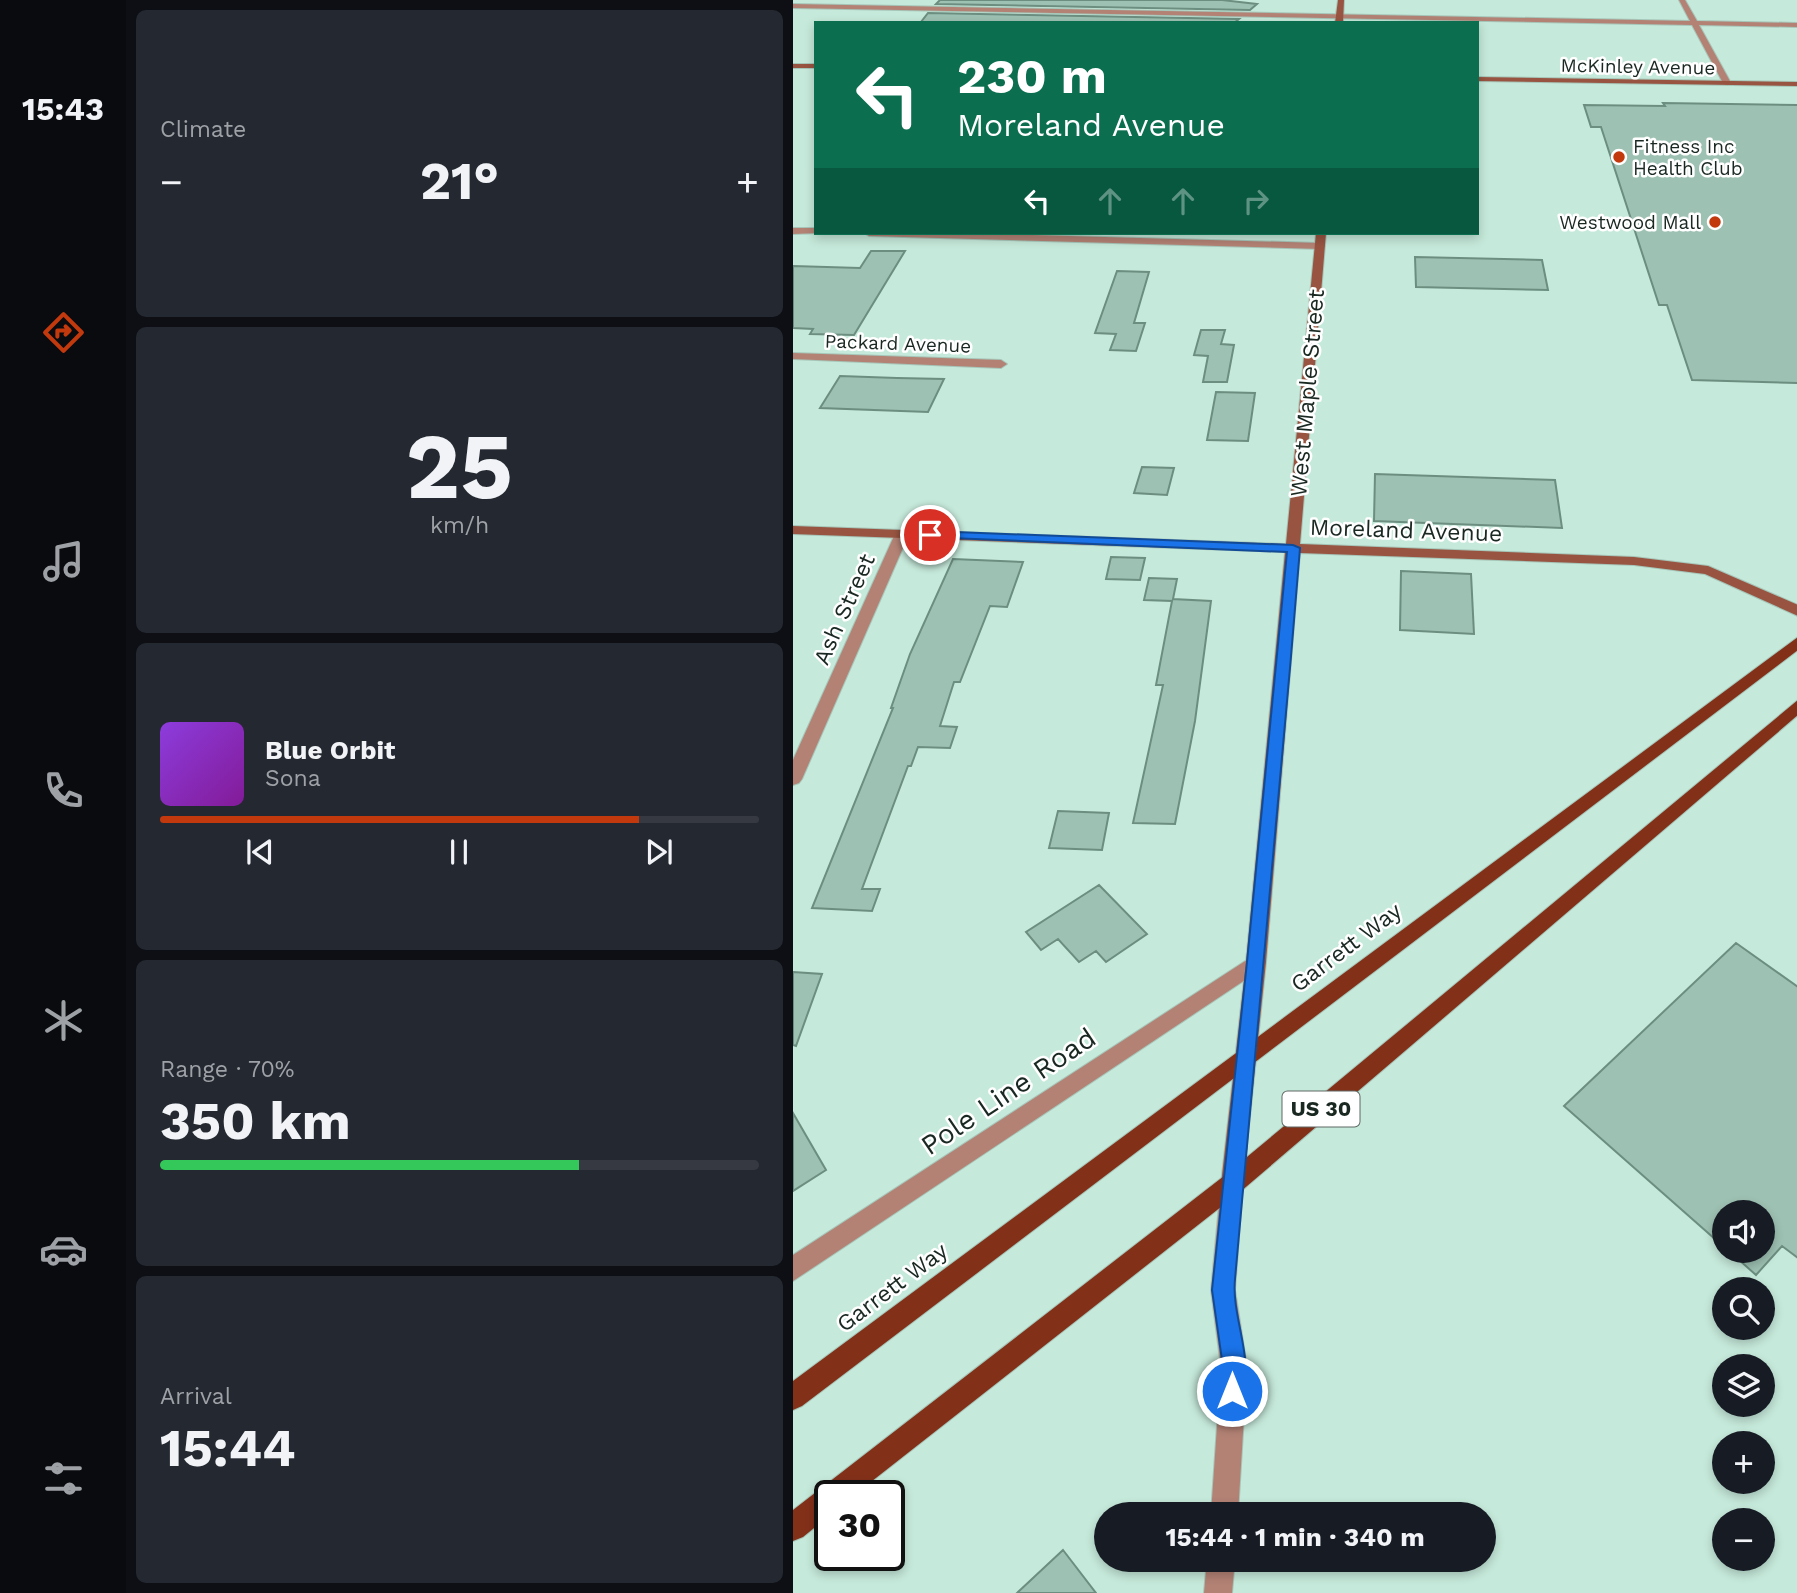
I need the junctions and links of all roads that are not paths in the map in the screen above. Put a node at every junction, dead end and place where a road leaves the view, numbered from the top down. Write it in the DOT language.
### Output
graph roads {
  1 [pos="1341,0"];
  2 [pos="1682,0"];
  3 [pos="793,6"];
  4 [pos="1339,20"];
  5 [pos="1458,21"];
  6 [pos="1479,21"];
  7 [pos="1695,23"];
  8 [pos="1797,24"];
  9 [pos="793,66"];
  10 [pos="814,66"];
  11 [pos="1479,79"];
  12 [pos="1727,83"];
  13 [pos="1797,85"];
  14 [pos="793,231"];
  15 [pos="814,231"];
  16 [pos="1020,235"];
  17 [pos="1321,239"];
  18 [pos="793,356"];
  19 [pos="1001,364"];
  20 [pos="793,530"];
  21 [pos="902,534"];
  22 [pos="1293,548"];
  23 [pos="1797,611"];
  24 [pos="1797,642"];
  25 [pos="1797,705"];
  26 [pos="793,779"];
  27 [pos="1256,962"];
  28 [pos="1245,1058"];
  29 [pos="1232,1184"];
  30 [pos="793,1269"];
  31 [pos="793,1397"];
  32 [pos="853,1480"];
  33 [pos="1225,1502"];
  34 [pos="814,1510"];
  35 [pos="793,1527"];
  36 [pos="1220,1572"];
  37 [pos="1218,1593"];
  1 -- 4 [label="street"];
  2 -- 7 [label="street"];
  3 -- 4 [label="street"];
  4 -- 5 [label="street"];
  6 -- 7 [label="street"];
  7 -- 8 [label="street"];
  7 -- 12 [label="street"];
  9 -- 10 [label="street"];
  11 -- 12 [label="street, McKinley Avenue"];
  12 -- 13 [label="street, McKinley Avenue"];
  14 -- 15 [label="street"];
  16 -- 17 [label="street"];
  17 -- 22 [label="street, West Maple Street"];
  18 -- 19 [label="street, Packard Avenue"];
  20 -- 21 [label="street, Moreland Avenue"];
  21 -- 22 [label="street, Moreland Avenue"];
  21 -- 26 [label="street, Ash Street"];
  22 -- 23 [label="street, Moreland Avenue"];
  22 -- 27 [label="street, West Maple Street"];
  24 -- 28 [label="main road, Garrett Way"];
  25 -- 29 [label="main road, US 30"];
  27 -- 28 [label="street, West Maple Street"];
  27 -- 30 [label="street, Pole Line Road"];
  28 -- 29 [label="street, West Maple Street"];
  28 -- 31 [label="main road, Garrett Way"];
  29 -- 32 [label="main road, US 30"];
  29 -- 33 [label="street, West Maple Street"];
  34 -- 35 [label="main road, US 30"];
  36 -- 37 [label="street"];
}
